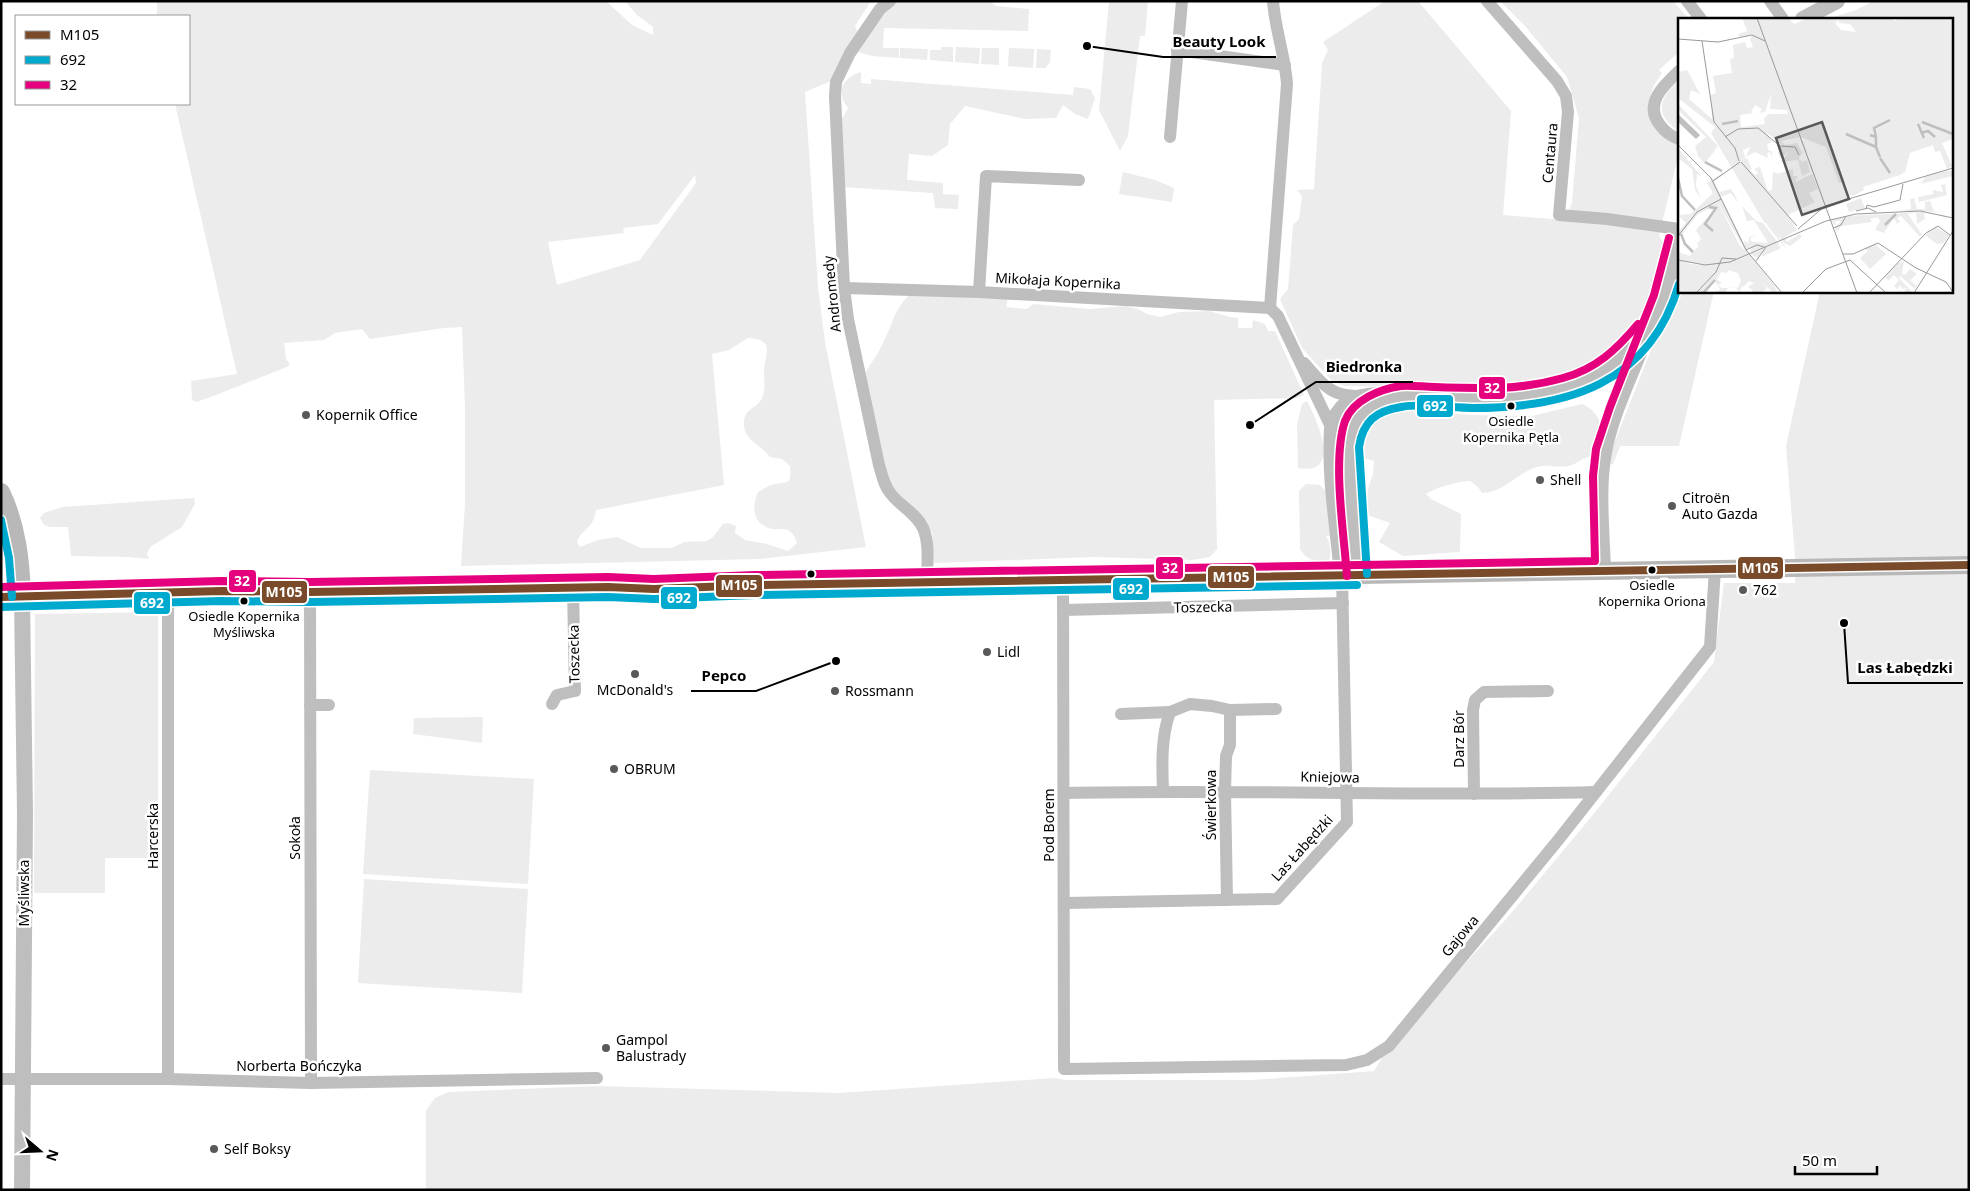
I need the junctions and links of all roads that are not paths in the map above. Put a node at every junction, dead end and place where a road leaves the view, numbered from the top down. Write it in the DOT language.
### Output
graph roads {
  1 [pos="890,1"];
  2 [pos="1182,1"];
  3 [pos="1273,1"];
  4 [pos="1487,1"];
  5 [pos="1687,1"];
  6 [pos="1770,1"];
  7 [pos="1837,1"];
  8 [pos="1700,18"];
  9 [pos="1782,18"];
  10 [pos="1805,18"];
  11 [pos="1177,50"];
  12 [pos="1285,64"];
  13 [pos="1678,72"];
  14 [pos="1170,137"];
  15 [pos="1678,138"];
  16 [pos="1079,180"];
  17 [pos="1678,229"];
  18 [pos="1678,245"];
  19 [pos="844,288"];
  20 [pos="979,292"];
  21 [pos="1270,308"];
  22 [pos="1655,318"];
  23 [pos="1296,354"];
  24 [pos="1345,414"];
  25 [pos="1350,467"];
  26 [pos="1333,473"];
  27 [pos="1,492"];
  28 [pos="1969,565"];
  29 [pos="1716,569"];
  30 [pos="1605,571"];
  31 [pos="1349,575"];
  32 [pos="1063,580"];
  33 [pos="928,582"];
  34 [pos="573,588"];
  35 [pos="168,592"];
  36 [pos="310,592"];
  37 [pos="1,597"];
  38 [pos="22,597"];
  39 [pos="1343,603"];
  40 [pos="1064,610"];
  41 [pos="1548,691"];
  42 [pos="329,704"];
  43 [pos="552,704"];
  44 [pos="310,705"];
  45 [pos="1276,709"];
  46 [pos="1230,710"];
  47 [pos="1170,712"];
  48 [pos="1121,714"];
  49 [pos="1163,791"];
  50 [pos="1225,791"];
  51 [pos="1346,792"];
  52 [pos="1596,792"];
  53 [pos="1064,793"];
  54 [pos="1474,794"];
  55 [pos="1227,900"];
  56 [pos="1065,903"];
  57 [pos="1064,1069"];
  58 [pos="597,1078"];
  59 [pos="1,1079"];
  60 [pos="22,1079"];
  61 [pos="168,1079"];
  62 [pos="311,1083"];
  63 [pos="22,1190"];
  1 -- 19 [label="street, Andromedy"];
  2 -- 11 [label="street"];
  3 -- 12 [label="street"];
  4 -- 17 [label="street, Centaura"];
  5 -- 8 [label="street"];
  6 -- 9 [label="street"];
  7 -- 10 [label="street"];
  11 -- 12 [label="street"];
  11 -- 14 [label="street"];
  12 -- 21 [label="street"];
  13 -- 15 [label="street"];
  16 -- 20 [label="street"];
  18 -- 22 [label="street"];
  19 -- 20 [label="street, Mikołaja Kopernika"];
  19 -- 33 [label="street, Andromedy"];
  20 -- 21 [label="street, Mikołaja Kopernika"];
  21 -- 23 [label="street"];
  22 -- 24 [label="street"];
  22 -- 30 [label="street"];
  23 -- 24 [label="street"];
  23 -- 24 [label="street"];
  24 -- 25 [label="street"];
  24 -- 26 [label="street"];
  25 -- 26 [label="street"];
  25 -- 31 [label="street"];
  26 -- 31 [label="street"];
  27 -- 38 [label="main road"];
  28 -- 29 [label="main road"];
  29 -- 30 [label="main road"];
  29 -- 52 [label="street, Gajowa"];
  30 -- 31 [label="main road"];
  31 -- 32 [label="main road"];
  31 -- 39 [label="street, Las Łabędzki"];
  32 -- 33 [label="main road"];
  32 -- 40 [label="street, Pod Borem"];
  33 -- 34 [label="main road"];
  34 -- 36 [label="main road"];
  34 -- 43 [label="street, Toszecka"];
  35 -- 36 [label="main road"];
  35 -- 38 [label="main road"];
  35 -- 61 [label="street, Harcerska"];
  36 -- 44 [label="street, Sokoła"];
  37 -- 38 [label="main road"];
  38 -- 60 [label="street, Myśliwska"];
  39 -- 40 [label="street, Toszecka"];
  39 -- 51 [label="street, Las Łabędzki"];
  40 -- 53 [label="street, Pod Borem"];
  41 -- 54 [label="street, Darz Bór"];
  42 -- 44 [label="street"];
  44 -- 62 [label="street, Sokoła"];
  45 -- 46 [label="street"];
  46 -- 47 [label="street"];
  46 -- 50 [label="street, Świerkowa"];
  47 -- 48 [label="street"];
  47 -- 49 [label="street"];
  49 -- 50 [label="street, Kniejowa"];
  49 -- 53 [label="street, Kniejowa"];
  50 -- 51 [label="street, Kniejowa"];
  50 -- 55 [label="street, Świerkowa"];
  51 -- 54 [label="street, Kniejowa"];
  51 -- 55 [label="street, Las Łabędzki"];
  52 -- 54 [label="street, Kniejowa"];
  52 -- 57 [label="street, Gajowa"];
  53 -- 56 [label="street, Pod Borem"];
  55 -- 56 [label="street, Las Łabędzki"];
  56 -- 57 [label="street, Pod Borem"];
  58 -- 62 [label="street, Norberta Bończyka"];
  59 -- 60 [label="street, Norberta Bończyka"];
  60 -- 61 [label="street, Norberta Bończyka"];
  60 -- 63 [label="street, Myśliwska"];
  61 -- 62 [label="street, Norberta Bończyka"];
}
